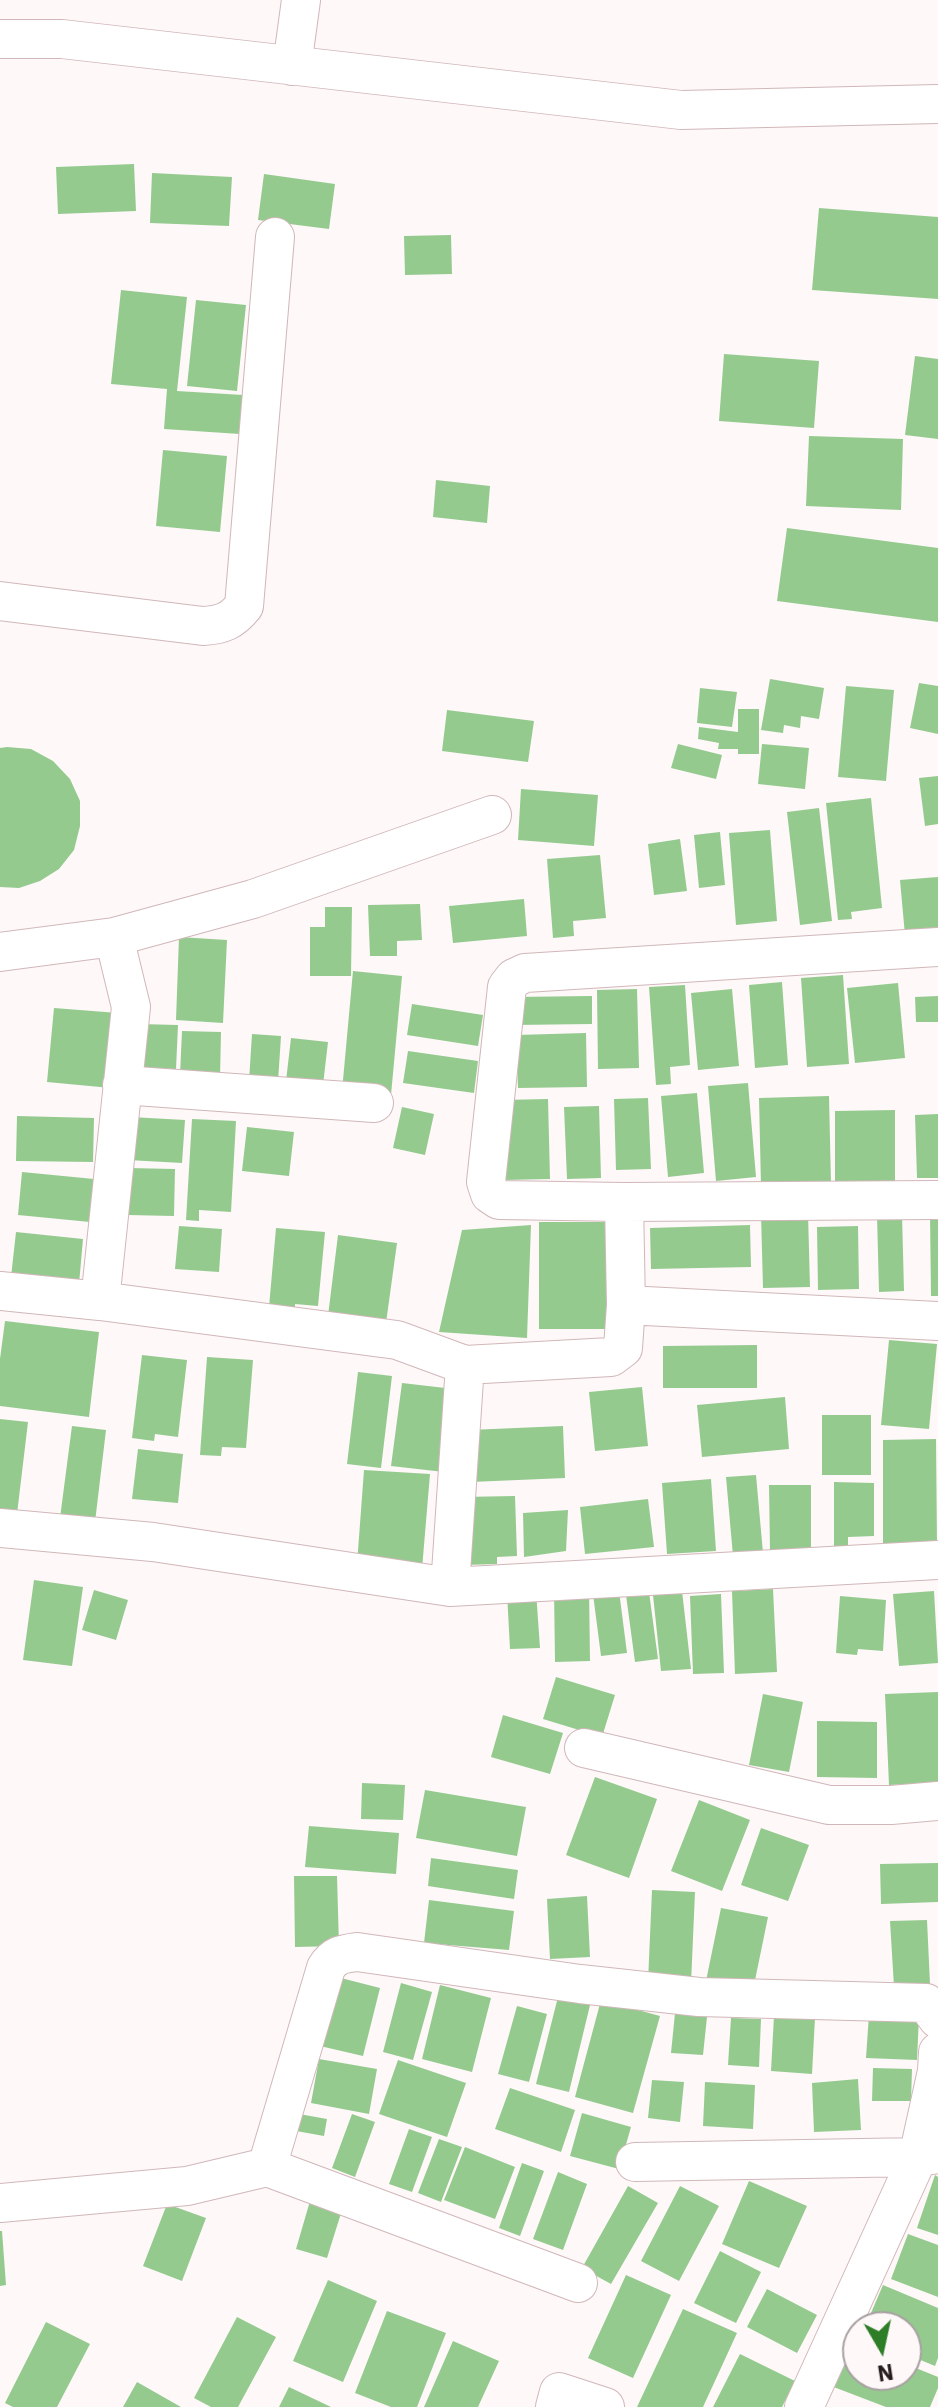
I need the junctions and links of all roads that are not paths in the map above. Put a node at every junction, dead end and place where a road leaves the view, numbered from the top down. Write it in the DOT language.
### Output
graph roads {
  1 [pos="301,0"];
  2 [pos="0,39"];
  3 [pos="292,66"];
  4 [pos="938,104"];
  5 [pos="275,237"];
  6 [pos="0,601"];
  7 [pos="492,815"];
  8 [pos="114,937"];
  9 [pos="938,947"];
  10 [pos="0,952"];
  11 [pos="122,1085"];
  12 [pos="374,1103"];
  13 [pos="938,1200"];
  14 [pos="624,1202"];
  15 [pos="0,1291"];
  16 [pos="100,1301"];
  17 [pos="626,1305"];
  18 [pos="938,1321"];
  19 [pos="465,1365"];
  20 [pos="0,1528"];
  21 [pos="938,1560"];
  22 [pos="450,1587"];
  23 [pos="584,1748"];
  24 [pos="938,1801"];
  25 [pos="938,2019"];
  26 [pos="938,2052"];
  27 [pos="928,2155"];
  28 [pos="635,2162"];
  29 [pos="267,2167"];
  30 [pos="0,2203"];
  31 [pos="578,2283"];
  32 [pos="555,2407"];
  33 [pos="605,2407"];
  34 [pos="804,2407"];
  1 -- 3 [label="street"];
  2 -- 3 [label="street"];
  3 -- 4 [label="street"];
  5 -- 6 [label="street"];
  7 -- 8 [label="street"];
  8 -- 10 [label="street"];
  8 -- 11 [label="street"];
  9 -- 14 [label="street"];
  11 -- 12 [label="street"];
  11 -- 16 [label="street"];
  13 -- 14 [label="street"];
  14 -- 17 [label="street"];
  15 -- 16 [label="street"];
  16 -- 19 [label="street"];
  17 -- 18 [label="street"];
  17 -- 19 [label="street"];
  19 -- 22 [label="street"];
  20 -- 22 [label="street"];
  21 -- 22 [label="street"];
  23 -- 24 [label="street"];
  25 -- 29 [label="street"];
  26 -- 27 [label="street"];
  27 -- 28 [label="street"];
  27 -- 34 [label="street"];
  29 -- 30 [label="street"];
  29 -- 31 [label="street"];
  32 -- 33 [label="street"];
}
